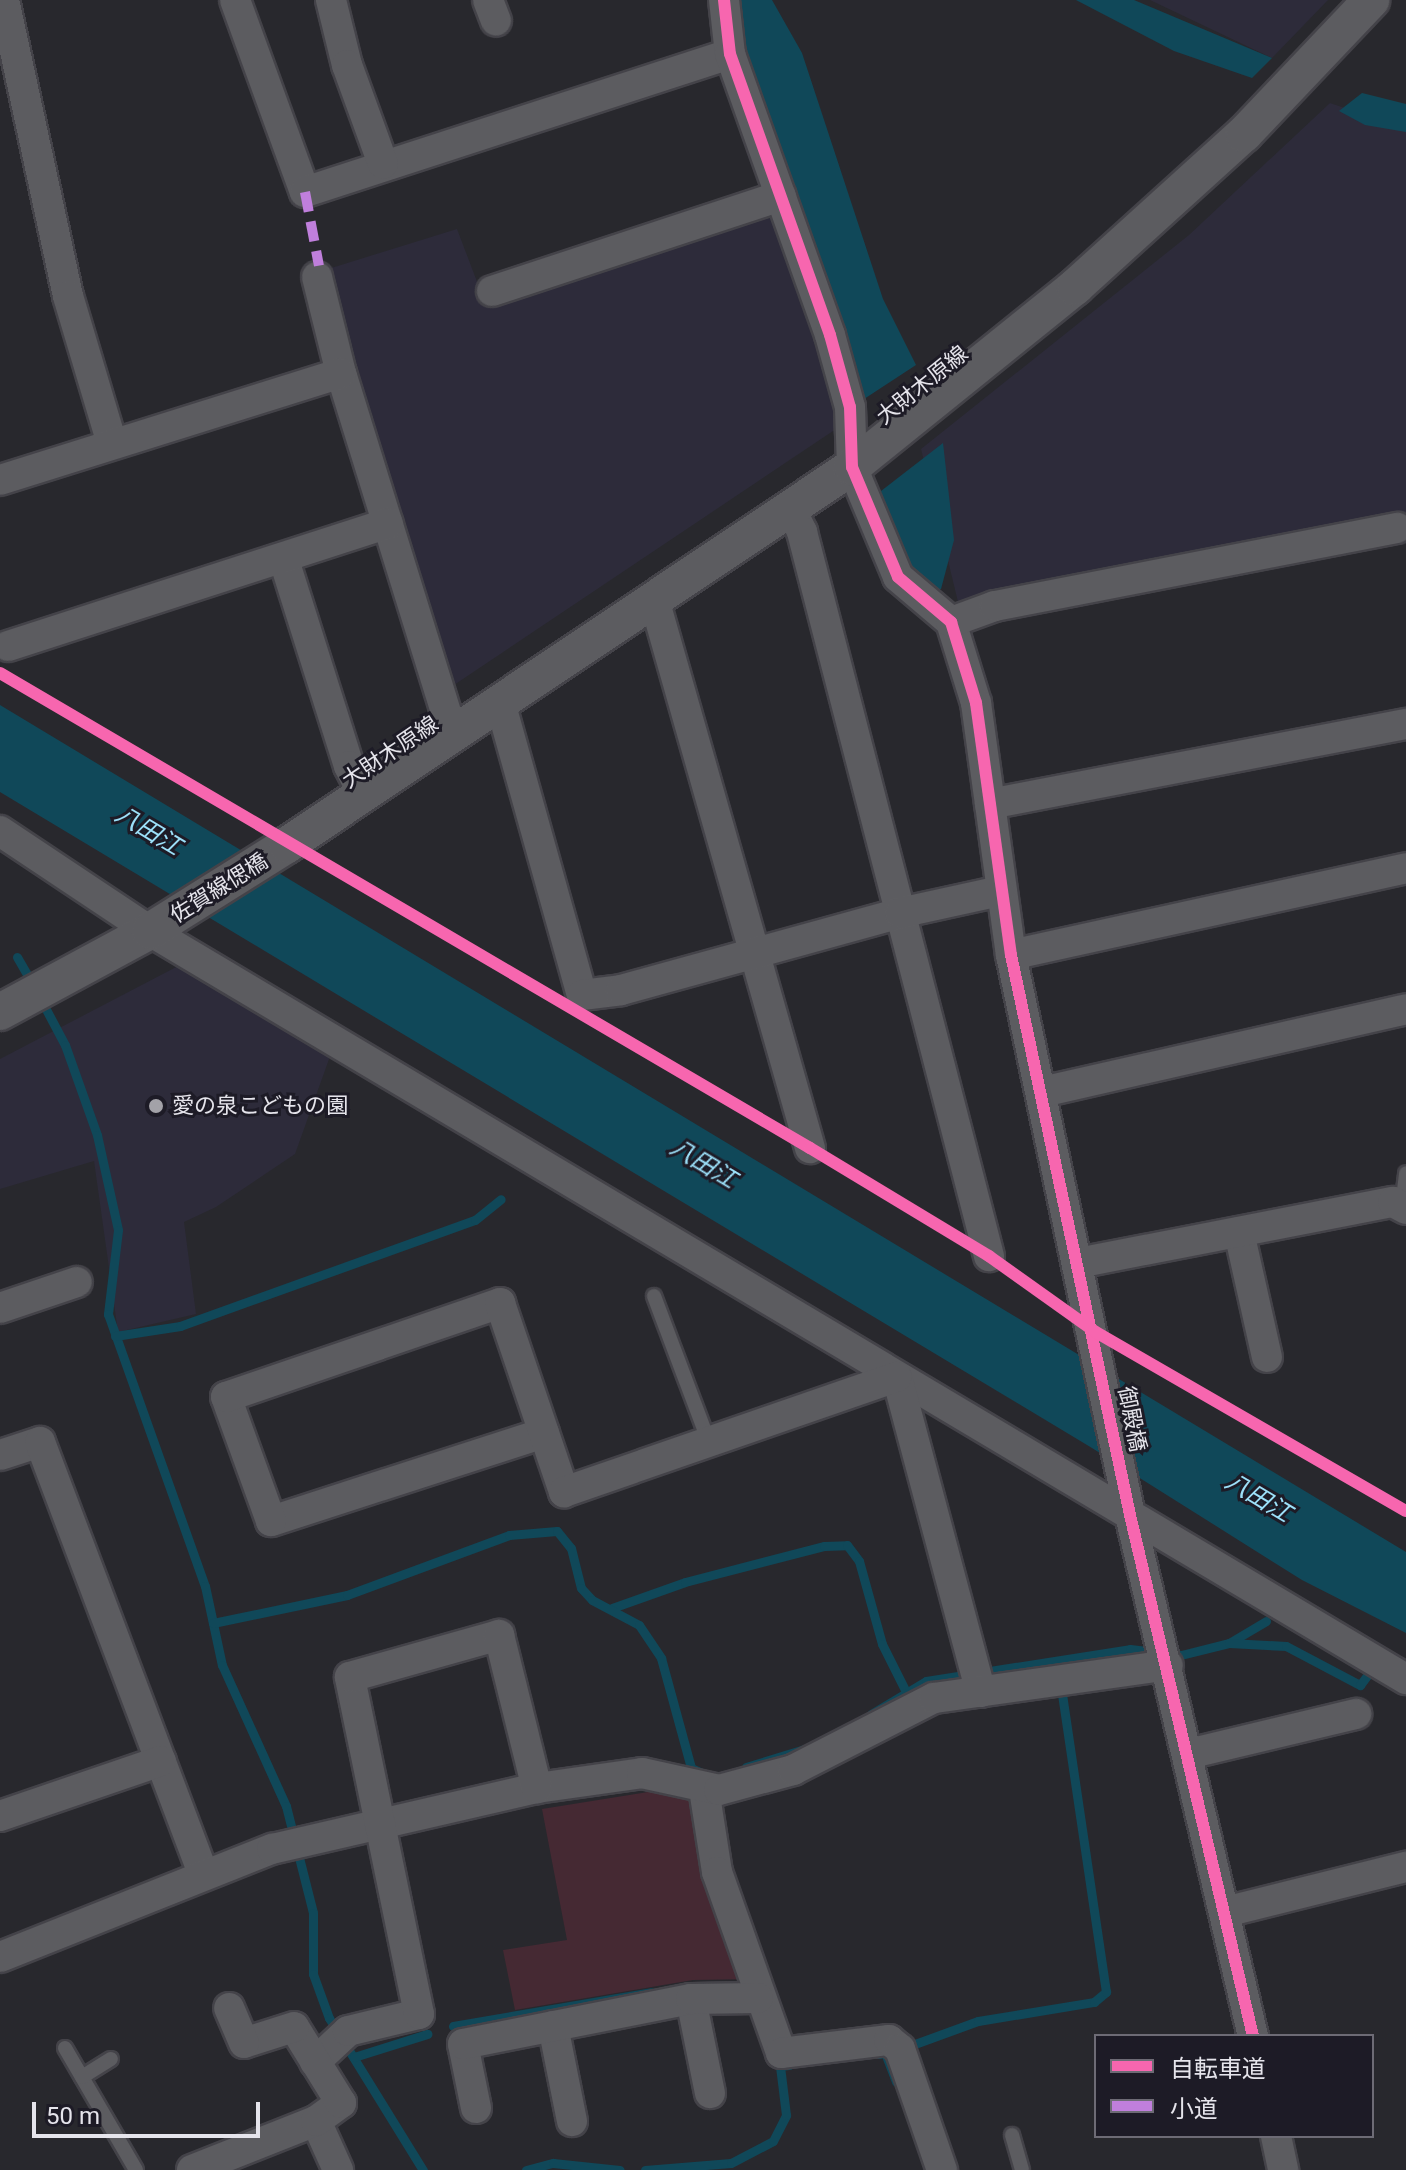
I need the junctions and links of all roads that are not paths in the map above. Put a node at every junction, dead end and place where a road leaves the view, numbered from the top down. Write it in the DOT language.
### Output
graph roads {
  1 [pos="4,0"];
  2 [pos="235,0"];
  3 [pos="331,0"];
  4 [pos="724,0"];
  5 [pos="1371,0"];
  6 [pos="730,54"];
  7 [pos="383,164"];
  8 [pos="781,196"];
  9 [pos="317,277"];
  10 [pos="492,291"];
  11 [pos="341,373"];
  12 [pos="112,444"];
  13 [pos="852,467"];
  14 [pos="0,480"];
  15 [pos="790,508"];
  16 [pos="388,523"];
  17 [pos="1398,528"];
  18 [pos="284,560"];
  19 [pos="654,599"];
  20 [pos="951,622"];
  21 [pos="8,646"];
  22 [pos="500,702"];
  23 [pos="1406,724"];
  24 [pos="453,734"];
  25 [pos="363,794"];
  26 [pos="990,804"];
  27 [pos="0,831"];
  28 [pos="287,845"];
  29 [pos="1406,868"];
  30 [pos="1000,891"];
  31 [pos="900,913"];
  32 [pos="150,931"];
  33 [pos="757,953"];
  34 [pos="1011,955"];
  35 [pos="1406,1009"];
  36 [pos="0,1012"];
  37 [pos="1042,1092"];
  38 [pos="810,1148"];
  39 [pos="1406,1173"];
  40 [pos="1404,1208"];
  41 [pos="1239,1232"];
  42 [pos="989,1256"];
  43 [pos="1078,1263"];
  44 [pos="77,1282"];
  45 [pos="654,1296"];
  46 [pos="0,1308"];
  47 [pos="1267,1357"];
  48 [pos="897,1377"];
  49 [pos="544,1433"];
  50 [pos="709,1442"];
  51 [pos="0,1455"];
  52 [pos="1130,1515"];
  53 [pos="1165,1653"];
  54 [pos="979,1679"];
  55 [pos="1406,1679"];
  56 [pos="1356,1714"];
  57 [pos="1188,1754"];
  58 [pos="161,1761"];
  59 [pos="537,1788"];
  60 [pos="712,1790"];
  61 [pos="0,1816"];
  62 [pos="381,1826"];
  63 [pos="1406,1867"];
  64 [pos="203,1874"];
  65 [pos="1225,1912"];
  66 [pos="0,1957"];
  67 [pos="758,1998"];
  68 [pos="691,1999"];
  69 [pos="229,2008"];
  70 [pos="419,2014"];
  71 [pos="553,2026"];
  72 [pos="1253,2034"];
  73 [pos="463,2044"];
  74 [pos="333,2046"];
  75 [pos="65,2048"];
  76 [pos="111,2059"];
  77 [pos="82,2077"];
  78 [pos="710,2093"];
  79 [pos="476,2108"];
  80 [pos="316,2121"];
  81 [pos="572,2121"];
  82 [pos="1012,2135"];
  83 [pos="1276,2138"];
  84 [pos="204,2168"];
  85 [pos="136,2170"];
  86 [pos="338,2170"];
  87 [pos="942,2170"];
  88 [pos="1022,2170"];
  89 [pos="1283,2170"];
  1 -- 12 [label="street"];
  2 -- 7 [label="street"];
  3 -- 7 [label="street"];
  4 -- 6 [label="street"];
  5 -- 13 [label="street, 大財木原線"];
  6 -- 7 [label="street"];
  6 -- 8 [label="street"];
  8 -- 10 [label="street"];
  8 -- 13 [label="street"];
  9 -- 11 [label="street"];
  11 -- 12 [label="street"];
  11 -- 16 [label="street"];
  12 -- 14 [label="street"];
  13 -- 15 [label="street, 大財木原線"];
  13 -- 20 [label="street"];
  15 -- 19 [label="street, 大財木原線"];
  15 -- 31 [label="street"];
  16 -- 18 [label="street"];
  16 -- 24 [label="street"];
  17 -- 20 [label="street"];
  18 -- 21 [label="street"];
  18 -- 25 [label="street"];
  19 -- 22 [label="street, 大財木原線"];
  19 -- 33 [label="street"];
  20 -- 26 [label="street, 御殿橋"];
  22 -- 24 [label="street, 大財木原線"];
  22 -- 33 [label="street"];
  23 -- 26 [label="street"];
  24 -- 25 [label="street, 大財木原線"];
  25 -- 28 [label="street, 大財木原線"];
  26 -- 30 [label="street, 御殿橋"];
  27 -- 32 [label="street"];
  28 -- 32 [label="street, 佐賀線偲橋"];
  29 -- 34 [label="street"];
  30 -- 31 [label="street"];
  30 -- 34 [label="street, 御殿橋"];
  31 -- 33 [label="street"];
  31 -- 42 [label="street"];
  32 -- 36 [label="street"];
  32 -- 48 [label="street"];
  33 -- 38 [label="street"];
  34 -- 37 [label="street, 御殿橋"];
  35 -- 37 [label="street"];
  37 -- 43 [label="street, 御殿橋"];
  39 -- 40 [label="lane"];
  40 -- 41 [label="street"];
  41 -- 43 [label="street"];
  41 -- 47 [label="street"];
  43 -- 52 [label="street, 御殿橋"];
  44 -- 46 [label="street"];
  45 -- 50 [label="lane"];
  48 -- 50 [label="street"];
  48 -- 52 [label="street"];
  48 -- 54 [label="street"];
  49 -- 49 [label="street"];
  49 -- 50 [label="street"];
  51 -- 58 [label="street"];
  52 -- 53 [label="street, 御殿橋"];
  52 -- 55 [label="street"];
  53 -- 54 [label="street"];
  53 -- 57 [label="street, 御殿橋"];
  54 -- 60 [label="street"];
  56 -- 57 [label="street"];
  57 -- 65 [label="street, 御殿橋"];
  58 -- 61 [label="street"];
  58 -- 64 [label="street"];
  59 -- 60 [label="street"];
  59 -- 62 [label="street"];
  59 -- 62 [label="street"];
  60 -- 67 [label="street"];
  62 -- 64 [label="street"];
  62 -- 70 [label="street"];
  63 -- 65 [label="street"];
  64 -- 66 [label="street"];
  65 -- 72 [label="street, 御殿橋"];
  67 -- 68 [label="street"];
  67 -- 87 [label="street"];
  68 -- 71 [label="street"];
  68 -- 78 [label="street"];
  69 -- 74 [label="street"];
  70 -- 73 [label="street"];
  70 -- 74 [label="street"];
  71 -- 73 [label="street"];
  71 -- 81 [label="street"];
  73 -- 79 [label="street"];
  74 -- 80 [label="street"];
  75 -- 77 [label="lane"];
  76 -- 77 [label="lane"];
  77 -- 85 [label="lane"];
  80 -- 84 [label="street"];
  80 -- 86 [label="street"];
  82 -- 88 [label="lane"];
  83 -- 89 [label="street"];
}
